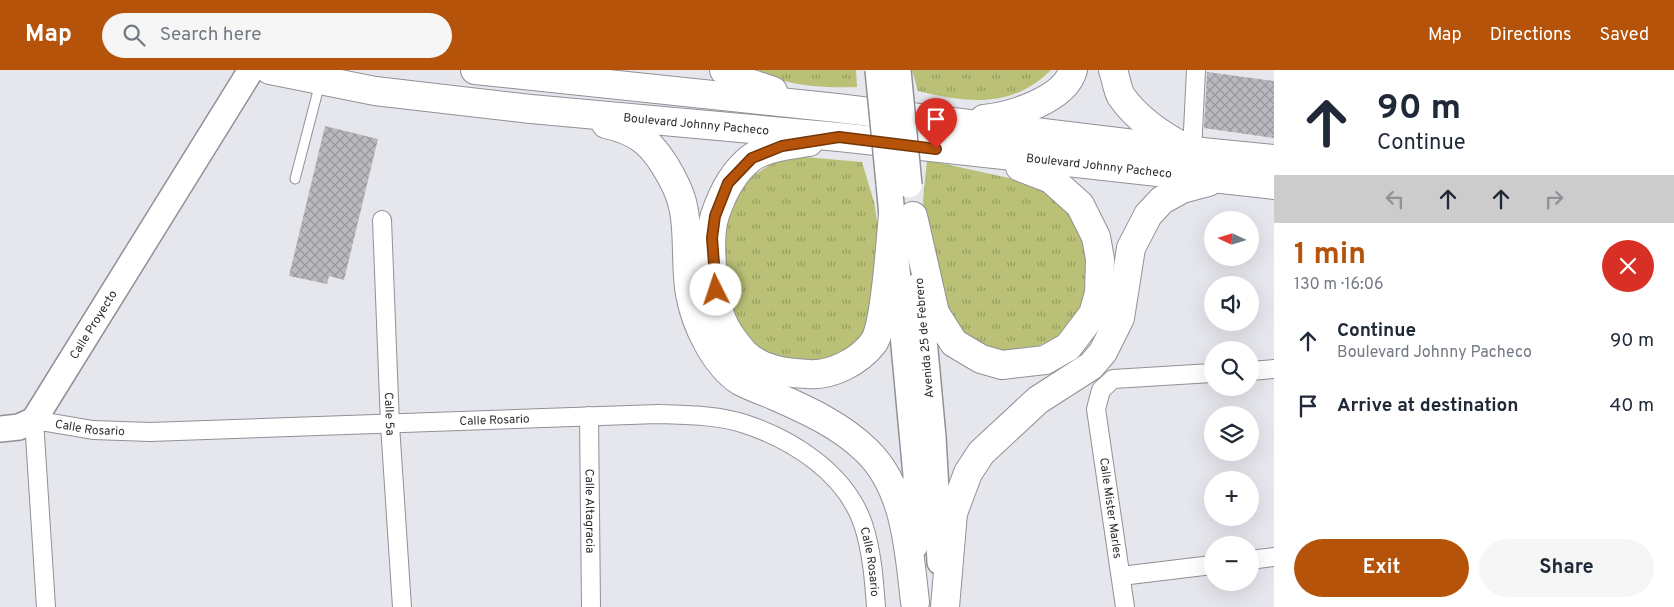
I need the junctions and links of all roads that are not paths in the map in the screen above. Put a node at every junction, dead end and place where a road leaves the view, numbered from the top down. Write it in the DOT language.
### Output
graph roads {
  1 [pos="251,70"];
  2 [pos="270,70"];
  3 [pos="475,70"];
  4 [pos="598,70"];
  5 [pos="724,70"];
  6 [pos="878,70"];
  7 [pos="898,70"];
  8 [pos="1073,70"];
  9 [pos="1113,70"];
  10 [pos="1196,70"];
  11 [pos="526,75"];
  12 [pos="320,80"];
  13 [pos="837,108"];
  14 [pos="531,109"];
  15 [pos="957,123"];
  16 [pos="839,137"];
  17 [pos="955,151"];
  18 [pos="1192,151"];
  19 [pos="1274,159"];
  20 [pos="295,178"];
  21 [pos="1221,180"];
  22 [pos="899,184"];
  23 [pos="1274,185"];
  24 [pos="903,215"];
  25 [pos="382,220"];
  26 [pos="1274,369"];
  27 [pos="1259,370"];
  28 [pos="1204,373"];
  29 [pos="589,416"];
  30 [pos="34,420"];
  31 [pos="390,425"];
  32 [pos="0,429"];
  33 [pos="1274,557"];
  34 [pos="1259,559"];
  35 [pos="1204,566"];
  36 [pos="1120,576"];
  37 [pos="914,604"];
  38 [pos="46,607"];
  39 [pos="402,607"];
  40 [pos="590,607"];
  41 [pos="876,607"];
  42 [pos="944,607"];
  43 [pos="1125,607"];
  1 -- 30 [label="main road, Calle Proyecto"];
  2 -- 12 [label="main road, Boulevard Johnny Pacheco"];
  3 -- 11 [label="main road, Boulevard Johnny Pacheco"];
  4 -- 11 [label="main road"];
  5 -- 13 [label="main road"];
  6 -- 22 [label="main road, Avenida 25 de Febrero, bridge"];
  7 -- 22 [label="main road, Avenida 25 de Febrero, bridge"];
  8 -- 15 [label="main road"];
  9 -- 18 [label="main road"];
  10 -- 18 [label="street"];
  11 -- 13 [label="main road, Boulevard Johnny Pacheco"];
  12 -- 14 [label="main road, Boulevard Johnny Pacheco"];
  12 -- 20 [label="lane"];
  13 -- 15 [label="main road, Boulevard Johnny Pacheco"];
  14 -- 16 [label="main road, Boulevard Johnny Pacheco"];
  14 -- 37 [label="main road"];
  15 -- 18 [label="main road, Boulevard Johnny Pacheco"];
  16 -- 17 [label="main road, Boulevard Johnny Pacheco"];
  16 -- 24 [label="main road"];
  17 -- 21 [label="main road, Boulevard Johnny Pacheco"];
  17 -- 24 [label="main road"];
  18 -- 19 [label="main road, Boulevard Johnny Pacheco"];
  21 -- 23 [label="main road, Boulevard Johnny Pacheco"];
  21 -- 42 [label="main road"];
  22 -- 24 [label="main road, Avenida 25 de Febrero"];
  24 -- 37 [label="main road, Avenida 25 de Febrero"];
  24 -- 42 [label="main road, Avenida 25 de Febrero"];
  25 -- 31 [label="street, Calle 5a"];
  26 -- 27 [label="street"];
  28 -- 36 [label="street, Calle Mister Marles"];
  29 -- 31 [label="street, Calle Rosario"];
  29 -- 40 [label="street, Calle Altagracia"];
  29 -- 41 [label="street, Calle Rosario"];
  30 -- 31 [label="street, Calle Rosario"];
  30 -- 32 [label="main road, Calle Rosario"];
  30 -- 38 [label="street"];
  31 -- 39 [label="street, Calle 5a"];
  33 -- 34 [label="street"];
  35 -- 36 [label="street"];
  36 -- 43 [label="street, Calle Mister Marles"];
}
